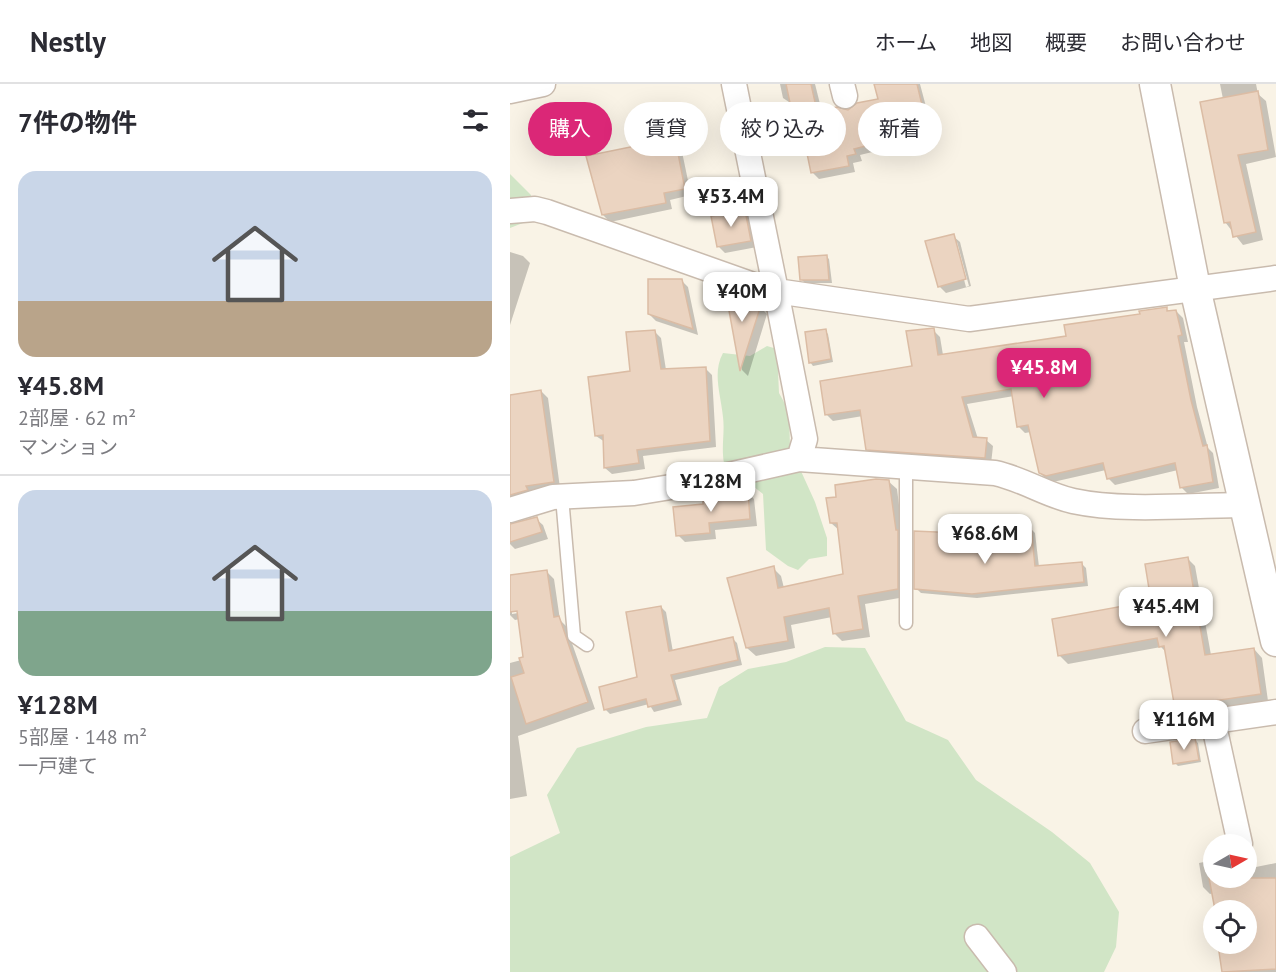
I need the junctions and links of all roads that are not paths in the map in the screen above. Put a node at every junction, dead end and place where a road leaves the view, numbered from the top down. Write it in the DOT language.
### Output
graph roads {
  1 [pos="543,84"];
  2 [pos="734,84"];
  3 [pos="1155,84"];
  4 [pos="510,91"];
  5 [pos="510,211"];
  6 [pos="1276,278"];
  7 [pos="1195,288"];
  8 [pos="776,291"];
  9 [pos="799,459"];
  10 [pos="906,466"];
  11 [pos="562,497"];
  12 [pos="1245,504"];
  13 [pos="510,510"];
  14 [pos="906,623"];
  15 [pos="1276,641"];
  16 [pos="587,645"];
  17 [pos="1276,712"];
  18 [pos="1213,721"];
  19 [pos="1145,731"];
  20 [pos="1238,834"];
  21 [pos="977,938"];
  22 [pos="1004,972"];
  1 -- 4 [label="street"];
  2 -- 8 [label="street"];
  3 -- 7 [label="street"];
  5 -- 8 [label="street"];
  6 -- 7 [label="street"];
  7 -- 8 [label="street"];
  7 -- 12 [label="street"];
  8 -- 9 [label="street"];
  9 -- 10 [label="street"];
  9 -- 11 [label="street"];
  10 -- 12 [label="street"];
  10 -- 14 [label="lane"];
  11 -- 13 [label="street"];
  11 -- 16 [label="lane"];
  12 -- 15 [label="street"];
  17 -- 18 [label="street"];
  18 -- 19 [label="street"];
  18 -- 20 [label="street"];
  21 -- 22 [label="street"];
}
